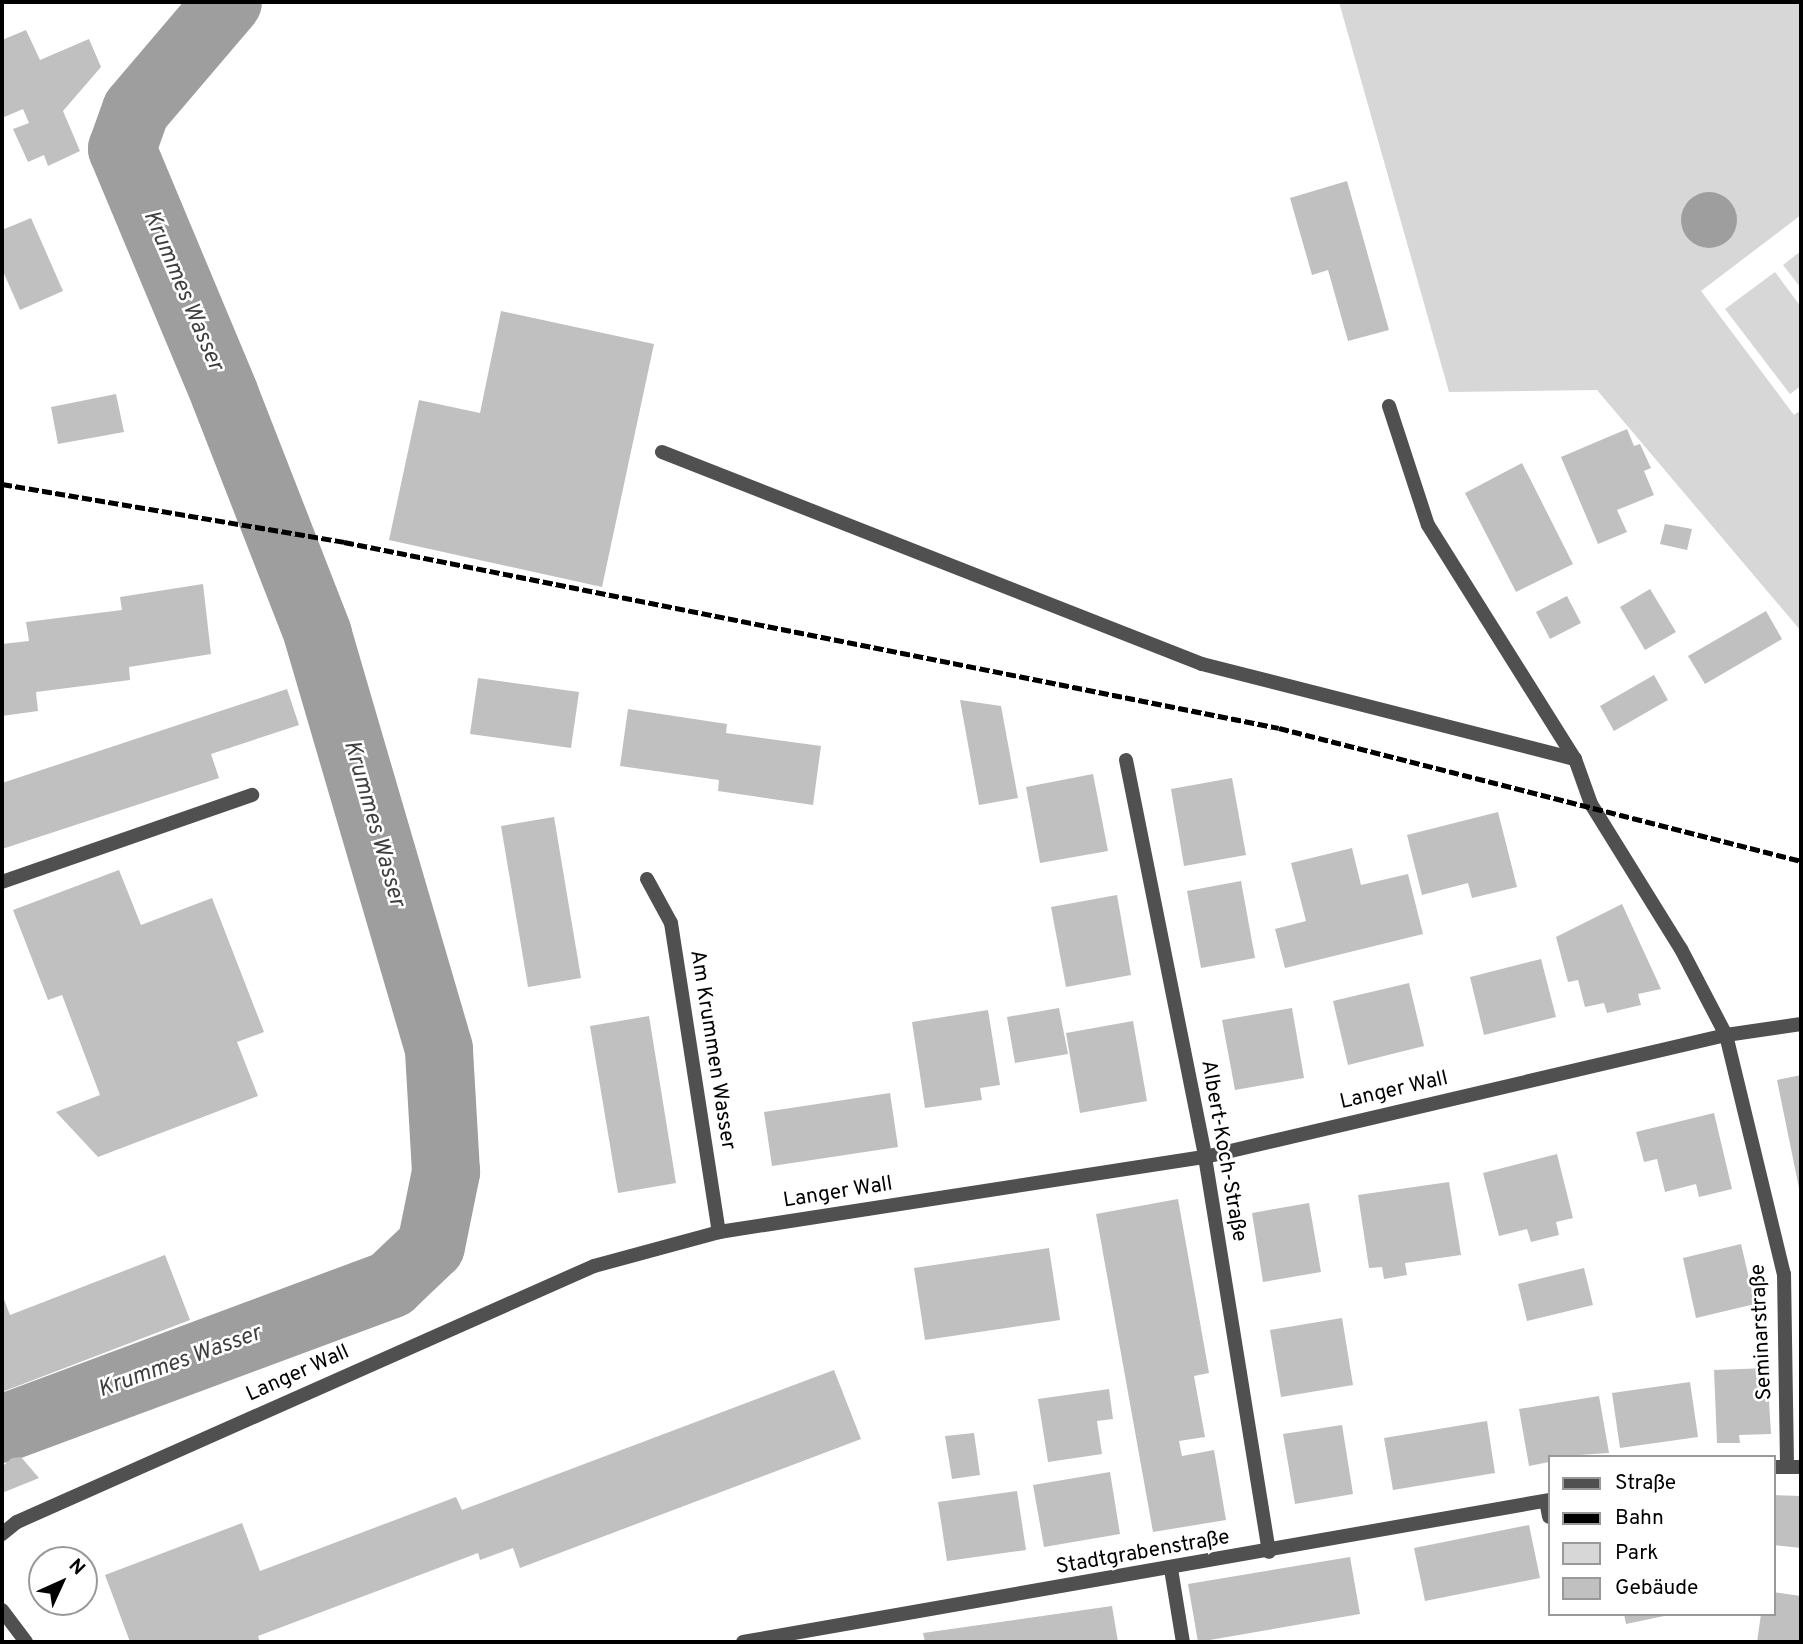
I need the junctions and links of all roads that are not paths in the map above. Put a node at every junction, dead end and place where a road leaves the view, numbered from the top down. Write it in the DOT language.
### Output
graph roads {
  1 [pos="1389,406"];
  2 [pos="662,452"];
  3 [pos="1574,759"];
  4 [pos="1126,760"];
  5 [pos="252,795"];
  6 [pos="647,879"];
  7 [pos="2,882"];
  8 [pos="1801,1024"];
  9 [pos="1726,1035"];
  10 [pos="1205,1157"];
  11 [pos="719,1232"];
  12 [pos="1787,1466"];
  13 [pos="1548,1501"];
  14 [pos="2,1534"];
  15 [pos="1269,1552"];
  16 [pos="1171,1569"];
  17 [pos="2,1610"];
  18 [pos="815,1637"];
  19 [pos="26,1642"];
  20 [pos="743,1642"];
  21 [pos="1183,1642"];
  1 -- 3 [label="street"];
  2 -- 3 [label="street"];
  3 -- 9 [label="street"];
  4 -- 10 [label="street, Albert-Koch-Straße"];
  5 -- 7 [label="street"];
  6 -- 11 [label="street, Am Krummen Wasser"];
  8 -- 9 [label="street, Langer Wall"];
  9 -- 10 [label="street, Langer Wall"];
  9 -- 12 [label="street, Seminarstraße"];
  10 -- 11 [label="street, Langer Wall"];
  10 -- 15 [label="street, Albert-Koch-Straße"];
  11 -- 14 [label="street, Langer Wall"];
  13 -- 15 [label="street, Stadtgrabenstraße"];
  15 -- 16 [label="street, Stadtgrabenstraße"];
  16 -- 18 [label="street, Stadtgrabenstraße"];
  16 -- 21 [label="street"];
  17 -- 19 [label="street"];
  18 -- 20 [label="street, Stadtgrabenstraße"];
}
